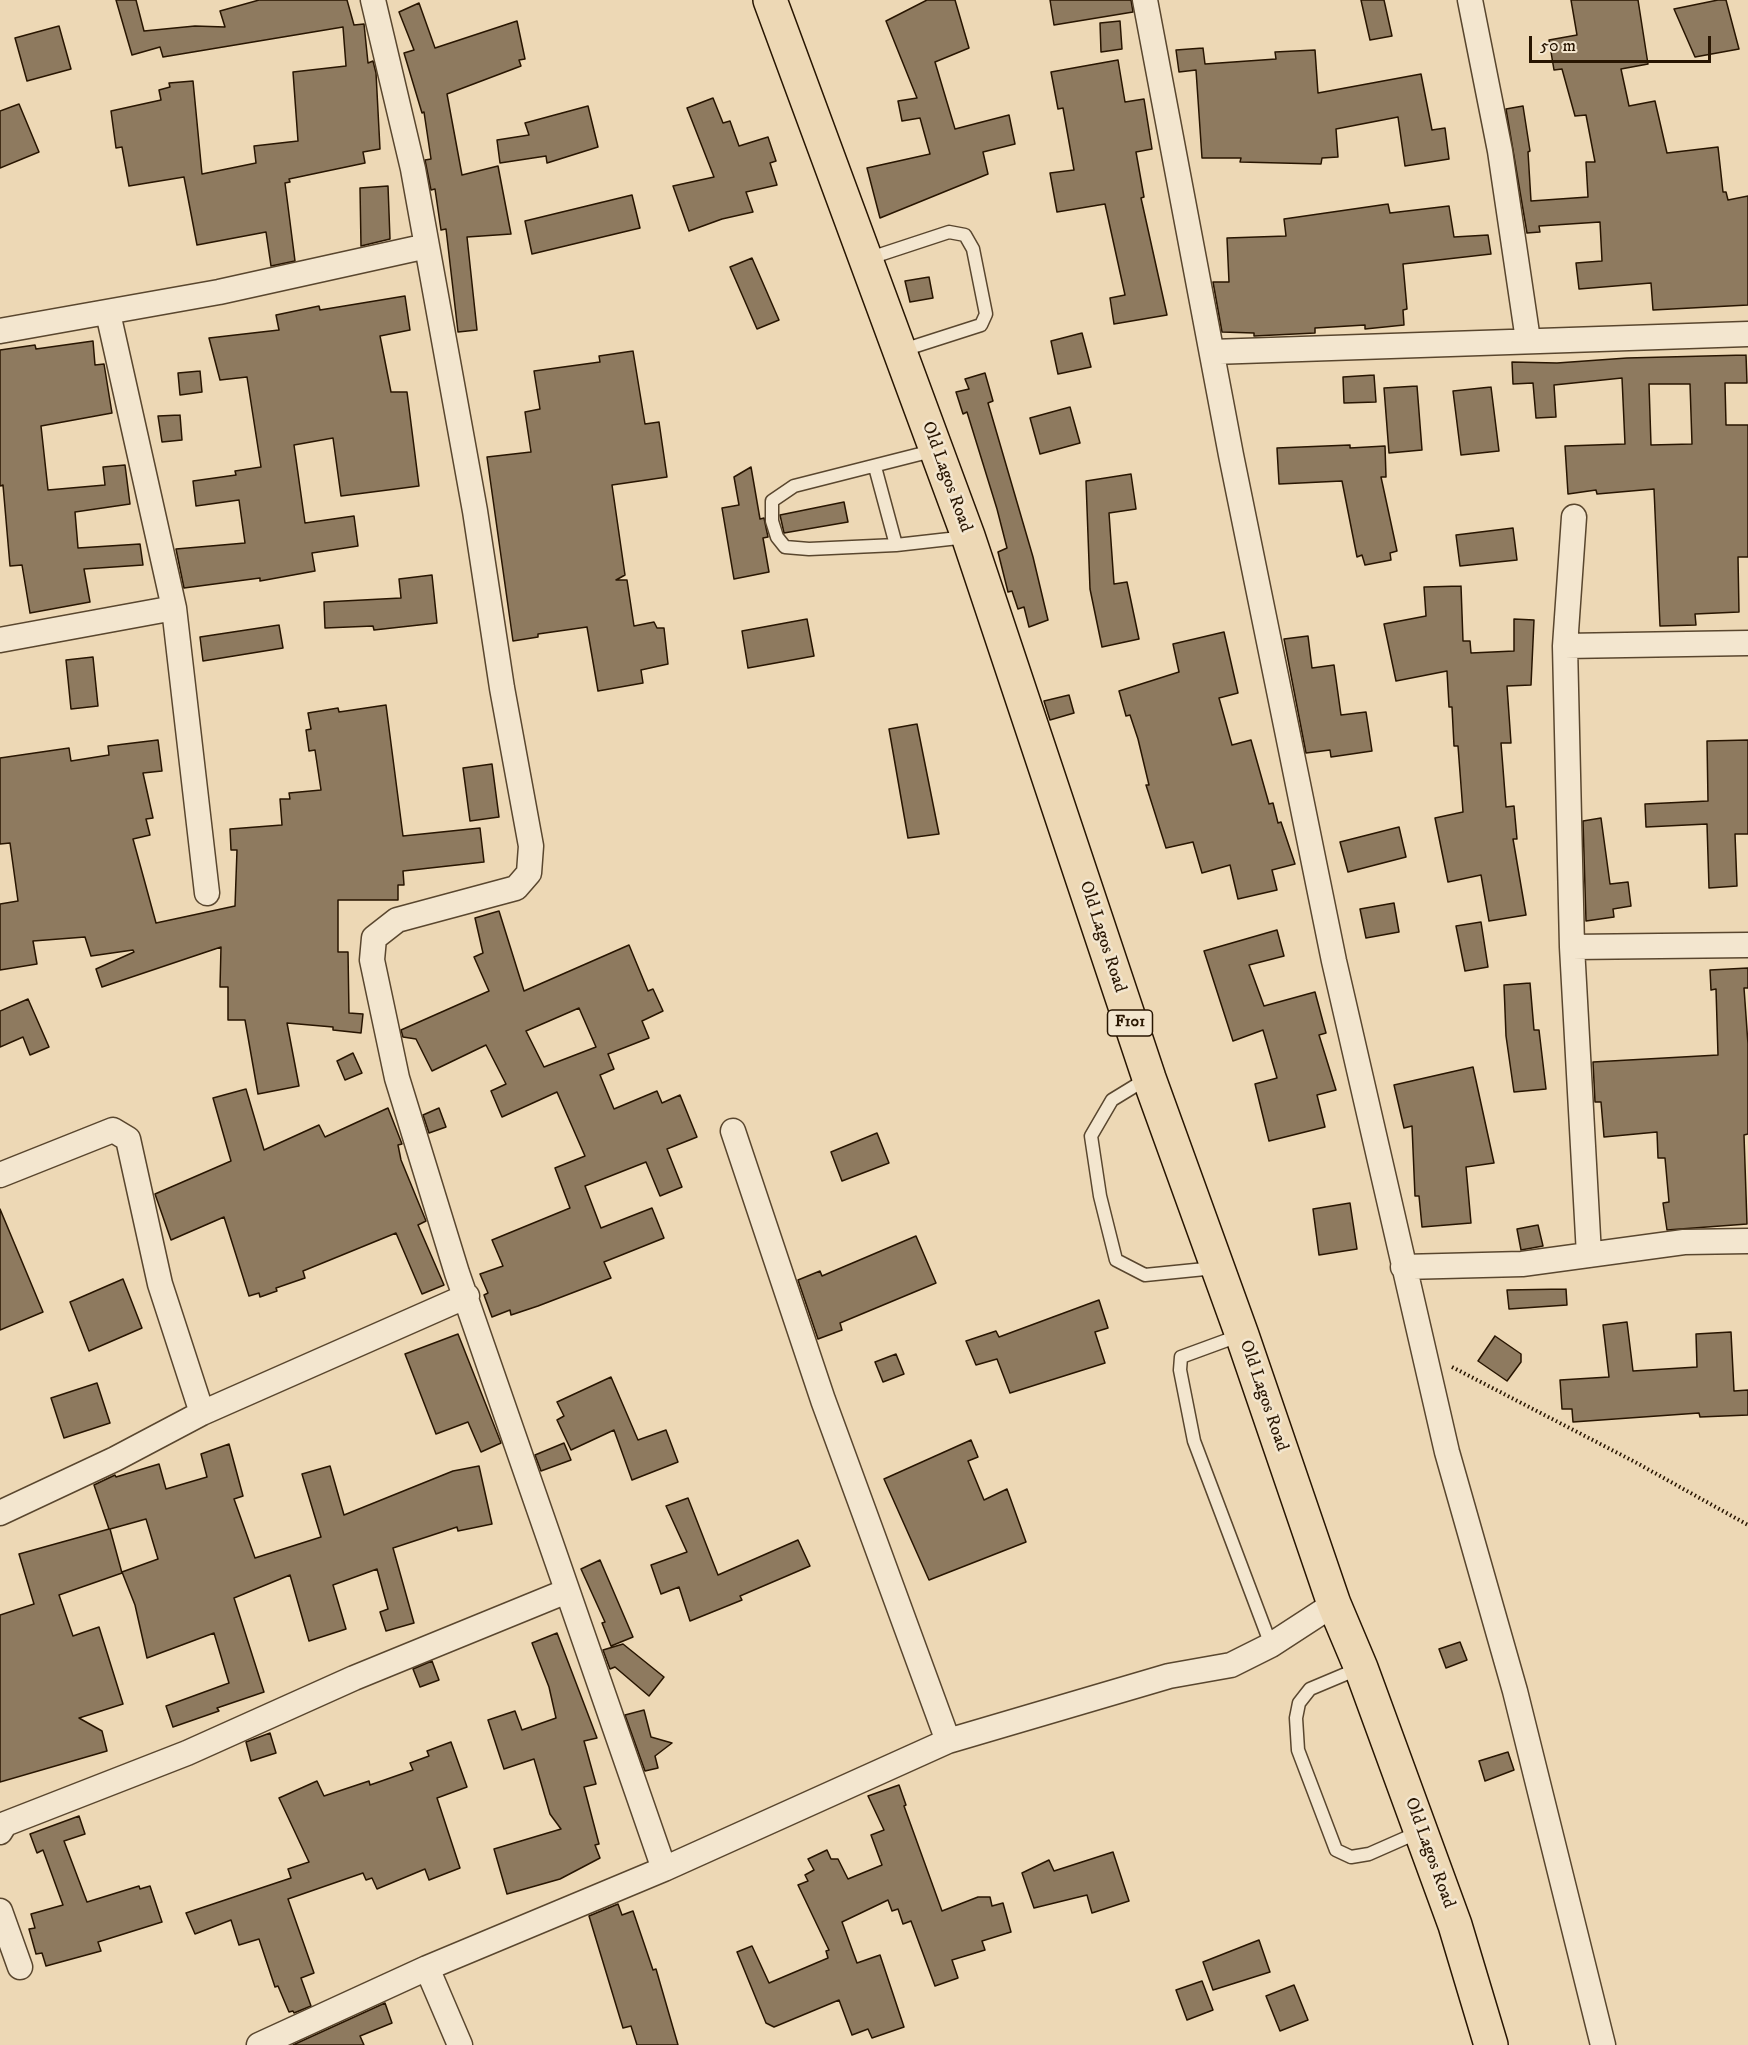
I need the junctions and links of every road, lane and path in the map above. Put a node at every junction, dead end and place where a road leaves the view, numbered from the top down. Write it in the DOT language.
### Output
graph roads {
  1 [pos="373,0"];
  2 [pos="770,0"];
  3 [pos="1145,0"];
  4 [pos="1470,0"];
  5 [pos="427,246"];
  6 [pos="866,260"];
  7 [pos="108,313"];
  8 [pos="0,331"];
  9 [pos="1748,334"];
  10 [pos="1528,340"];
  11 [pos="900,351"];
  12 [pos="1212,352"];
  13 [pos="936,450"];
  14 [pos="875,467"];
  15 [pos="1574,517"];
  16 [pos="968,537"];
  17 [pos="896,545"];
  18 [pos="174,608"];
  19 [pos="0,640"];
  20 [pos="1748,643"];
  21 [pos="1565,646"];
  22 [pos="207,893"];
  23 [pos="1748,945"];
  24 [pos="1572,946"];
  25 [pos="1149,1078"];
  26 [pos="733,1131"];
  27 [pos="0,1175"];
  28 [pos="1748,1240"];
  29 [pos="1589,1255"];
  30 [pos="1403,1267"];
  31 [pos="1215,1268"];
  32 [pos="467,1296"];
  33 [pos="1242,1335"];
  34 [pos="1423,1351"];
  35 [pos="202,1413"];
  36 [pos="0,1513"];
  37 [pos="1748,1525"];
  38 [pos="567,1591"];
  39 [pos="1334,1604"];
  40 [pos="1271,1645"];
  41 [pos="1361,1668"];
  42 [pos="948,1741"];
  43 [pos="1421,1831"];
  44 [pos="0,1832"];
  45 [pos="664,1869"];
  46 [pos="0,1911"];
  47 [pos="20,1967"];
  48 [pos="427,1968"];
  49 [pos="259,2045"];
  50 [pos="460,2045"];
  51 [pos="1491,2045"];
  52 [pos="1603,2045"];
  1 -- 5 [label="street"];
  2 -- 6 [label="main road, Old Lagos Road / F101"];
  3 -- 12 [label="street"];
  4 -- 10 [label="street"];
  5 -- 7 [label="street"];
  5 -- 32 [label="street"];
  6 -- 11 [label="main road, Old Lagos Road / F101"];
  6 -- 11 [label="lane"];
  7 -- 8 [label="street"];
  7 -- 18 [label="street"];
  9 -- 10 [label="street"];
  10 -- 12 [label="street"];
  11 -- 13 [label="main road, Old Lagos Road / F101"];
  12 -- 30 [label="street"];
  13 -- 14 [label="lane"];
  13 -- 16 [label="main road, Old Lagos Road / F101"];
  14 -- 17 [label="lane"];
  14 -- 17 [label="lane"];
  15 -- 21 [label="street"];
  16 -- 17 [label="lane"];
  16 -- 25 [label="main road, Old Lagos Road / F101"];
  18 -- 19 [label="street"];
  18 -- 22 [label="street"];
  20 -- 21 [label="street"];
  21 -- 24 [label="street"];
  23 -- 24 [label="street"];
  24 -- 29 [label="street"];
  25 -- 31 [label="main road, Old Lagos Road / F101"];
  25 -- 31 [label="lane"];
  26 -- 42 [label="street"];
  27 -- 35 [label="street"];
  28 -- 29 [label="street"];
  29 -- 30 [label="street"];
  30 -- 34 [label="street"];
  31 -- 33 [label="main road, Old Lagos Road / F101"];
  32 -- 35 [label="street"];
  32 -- 38 [label="street"];
  33 -- 39 [label="main road, Old Lagos Road / F101"];
  33 -- 40 [label="lane"];
  34 -- 37 [label="path"];
  34 -- 52 [label="street"];
  35 -- 36 [label="street"];
  38 -- 44 [label="street"];
  38 -- 45 [label="street"];
  39 -- 40 [label="street"];
  39 -- 41 [label="main road, Old Lagos Road / F101"];
  40 -- 42 [label="street"];
  41 -- 43 [label="main road, Old Lagos Road / F101"];
  41 -- 43 [label="lane"];
  42 -- 45 [label="street"];
  43 -- 51 [label="main road, Old Lagos Road / F101"];
  45 -- 48 [label="street"];
  46 -- 47 [label="street"];
  48 -- 49 [label="street"];
  48 -- 50 [label="street"];
}
